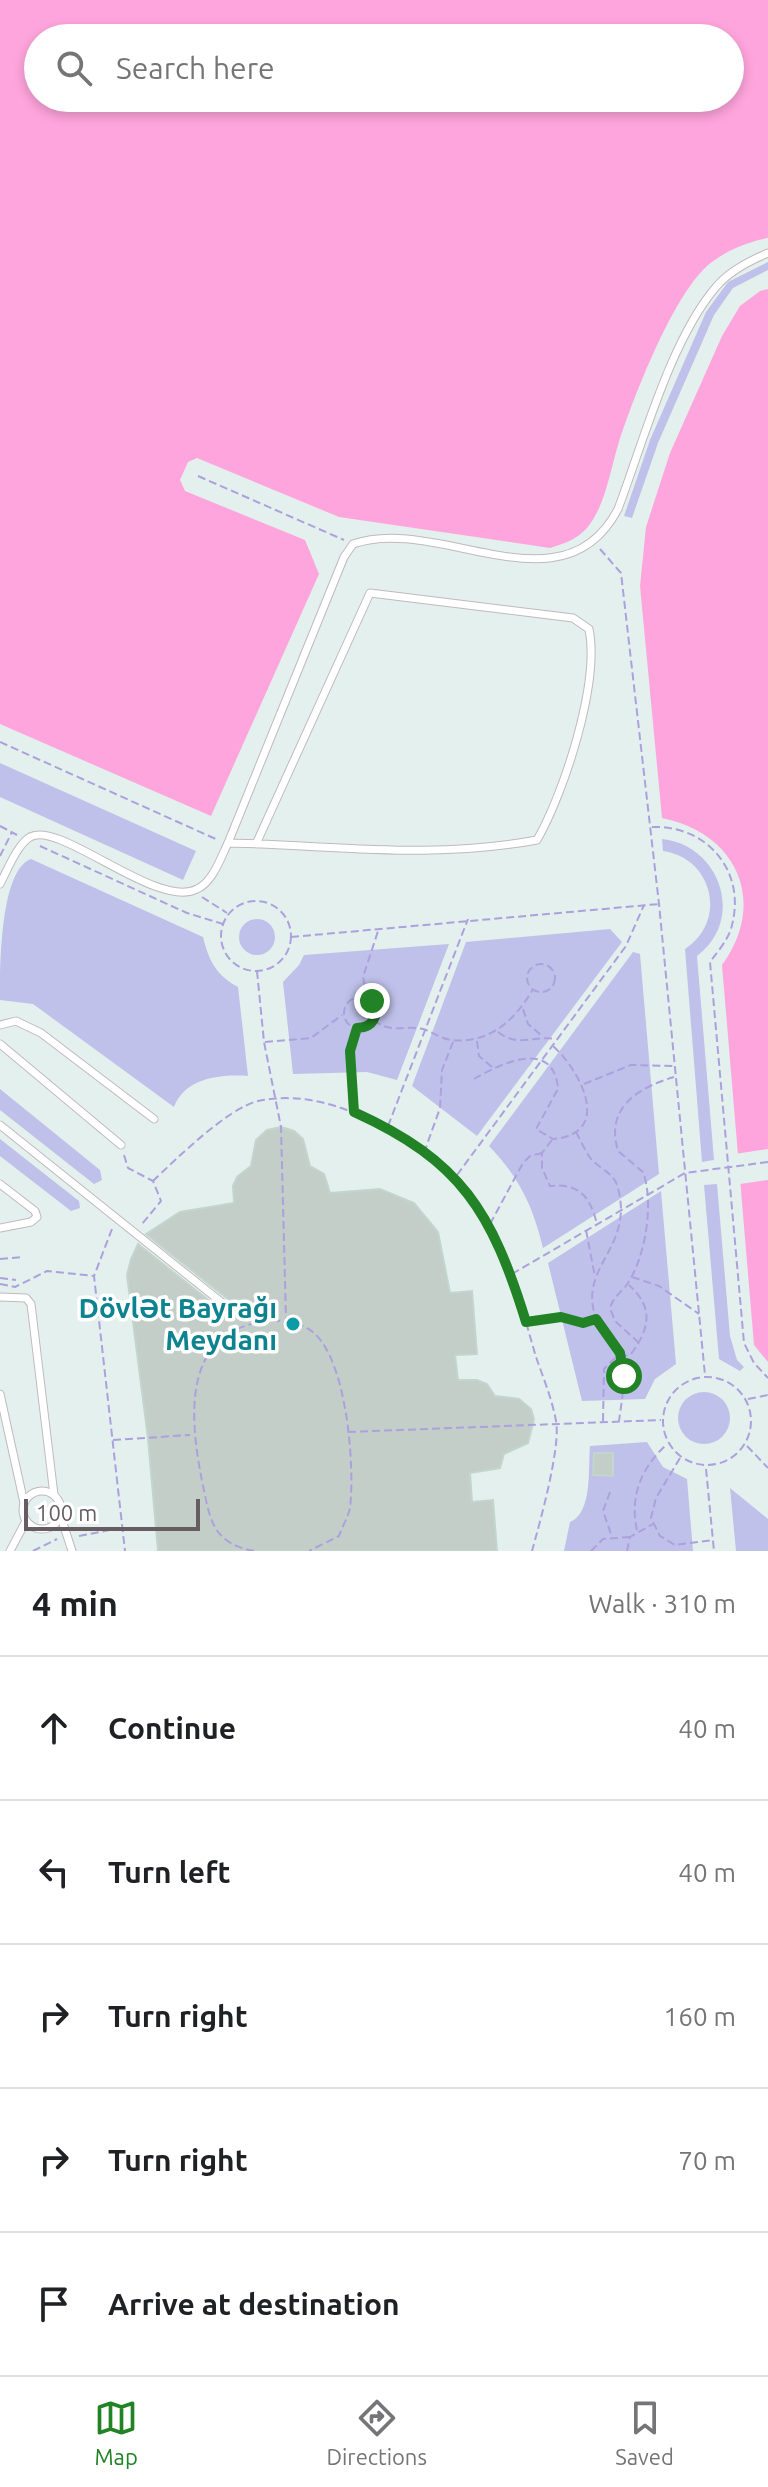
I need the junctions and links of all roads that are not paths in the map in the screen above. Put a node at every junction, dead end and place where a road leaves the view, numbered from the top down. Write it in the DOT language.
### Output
graph roads {
  1 [pos="768,253"];
  2 [pos="228,843"];
  3 [pos="256,844"];
  4 [pos="0,884"];
  5 [pos="0,1025"];
  6 [pos="0,1044"];
  7 [pos="154,1119"];
  8 [pos="0,1125"];
  9 [pos="121,1145"];
  10 [pos="0,1184"];
  11 [pos="0,1228"];
  12 [pos="0,1297"];
  13 [pos="230,1309"];
  14 [pos="0,1394"];
  15 [pos="54,1495"];
  16 [pos="24,1503"];
  17 [pos="61,1517"];
  18 [pos="26,1521"];
  19 [pos="10,1551"];
  20 [pos="72,1551"];
  1 -- 2 [label="lane"];
  2 -- 3 [label="lane"];
  2 -- 4 [label="lane"];
  3 -- 3 [label="lane"];
  5 -- 7 [label="lane"];
  6 -- 9 [label="lane"];
  8 -- 13 [label="lane"];
  10 -- 11 [label="lane"];
  12 -- 15 [label="lane"];
  14 -- 16 [label="lane"];
  15 -- 16 [label="lane"];
  15 -- 17 [label="lane"];
  16 -- 18 [label="lane"];
  17 -- 18 [label="lane"];
  17 -- 20 [label="lane"];
  18 -- 19 [label="lane"];
}
